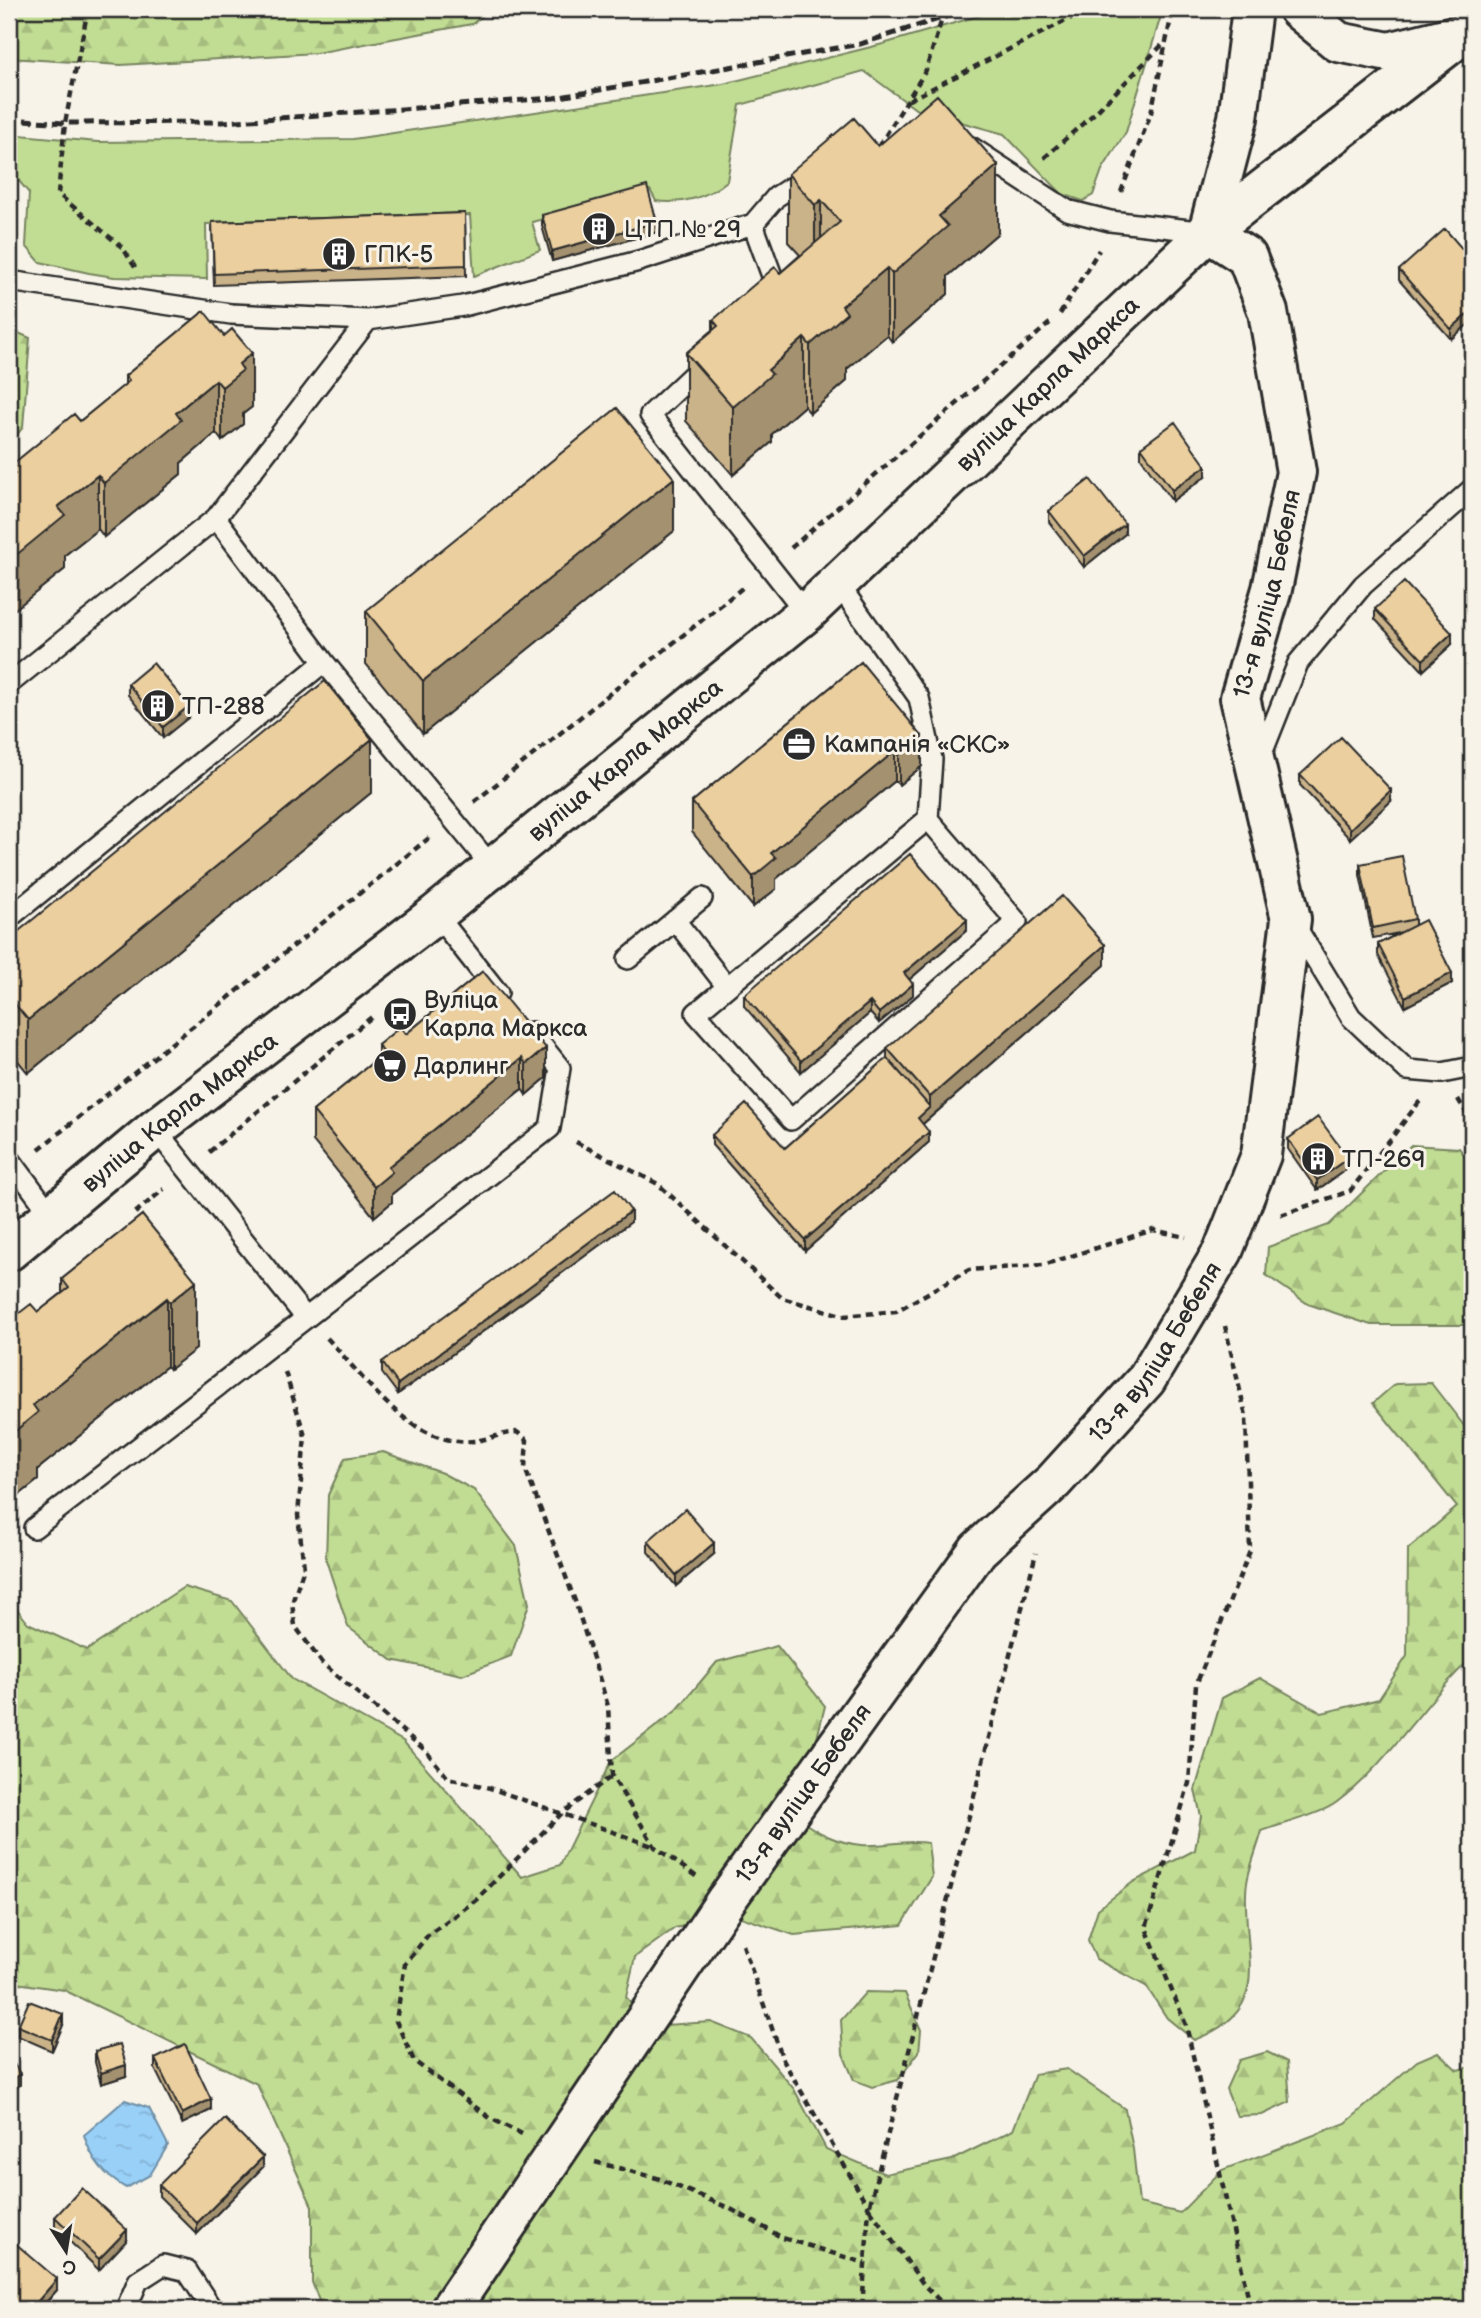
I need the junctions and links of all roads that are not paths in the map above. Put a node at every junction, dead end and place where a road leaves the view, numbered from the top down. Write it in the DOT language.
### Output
graph roads {
  1 [pos="1252,9"];
  2 [pos="1298,9"];
  3 [pos="1469,30"];
  4 [pos="946,141"];
  5 [pos="879,146"];
  6 [pos="753,224"];
  7 [pos="1208,232"];
  8 [pos="9,281"];
  9 [pos="769,304"];
  10 [pos="368,320"];
  11 [pos="719,351"];
  12 [pos="1472,489"];
  13 [pos="216,518"];
  14 [pos="839,584"];
  15 [pos="806,613"];
  16 [pos="324,662"];
  17 [pos="9,684"];
  18 [pos="1258,765"];
  19 [pos="928,819"];
  20 [pos="492,867"];
  21 [pos="702,898"];
  22 [pos="436,914"];
  23 [pos="9,918"];
  24 [pos="1291,919"];
  25 [pos="675,920"];
  26 [pos="628,958"];
  27 [pos="727,987"];
  28 [pos="1472,1067"];
  29 [pos="155,1129"];
  30 [pos="13,1163"];
  31 [pos="52,1216"];
  32 [pos="9,1251"];
  33 [pos="306,1318"];
  34 [pos="34,1528"];
  35 [pos="125,2309"];
  36 [pos="212,2309"];
  37 [pos="450,2309"];
  1 -- 7 [label="street"];
  2 -- 3 [label="street, вуліца Карла Маркса"];
  3 -- 7 [label="street, вуліца Карла Маркса"];
  4 -- 7 [label="lane"];
  5 -- 6 [label="lane"];
  6 -- 9 [label="lane"];
  6 -- 10 [label="lane"];
  7 -- 14 [label="street, вуліца Карла Маркса"];
  7 -- 18 [label="street, 13-я вуліца Бебеля"];
  8 -- 10 [label="lane"];
  10 -- 13 [label="lane"];
  11 -- 15 [label="lane"];
  12 -- 18 [label="lane"];
  13 -- 16 [label="lane"];
  13 -- 17 [label="lane"];
  14 -- 15 [label="street, вуліца Карла Маркса"];
  14 -- 19 [label="lane"];
  15 -- 20 [label="street, вуліца Карла Маркса"];
  16 -- 20 [label="lane"];
  16 -- 23 [label="lane"];
  18 -- 24 [label="street, 13-я вуліца Бебеля"];
  19 -- 27 [label="lane"];
  19 -- 27 [label="lane"];
  20 -- 22 [label="street, вуліца Карла Маркса"];
  21 -- 25 [label="lane"];
  22 -- 29 [label="street, вуліца Карла Маркса"];
  22 -- 33 [label="lane"];
  24 -- 28 [label="lane"];
  24 -- 37 [label="street, 13-я вуліца Бебеля"];
  25 -- 26 [label="lane"];
  25 -- 27 [label="lane"];
  29 -- 31 [label="street, вуліца Карла Маркса"];
  29 -- 33 [label="lane"];
  30 -- 31 [label="lane"];
  31 -- 32 [label="street, вуліца Карла Маркса"];
  33 -- 34 [label="lane"];
  35 -- 36 [label="lane"];
}
